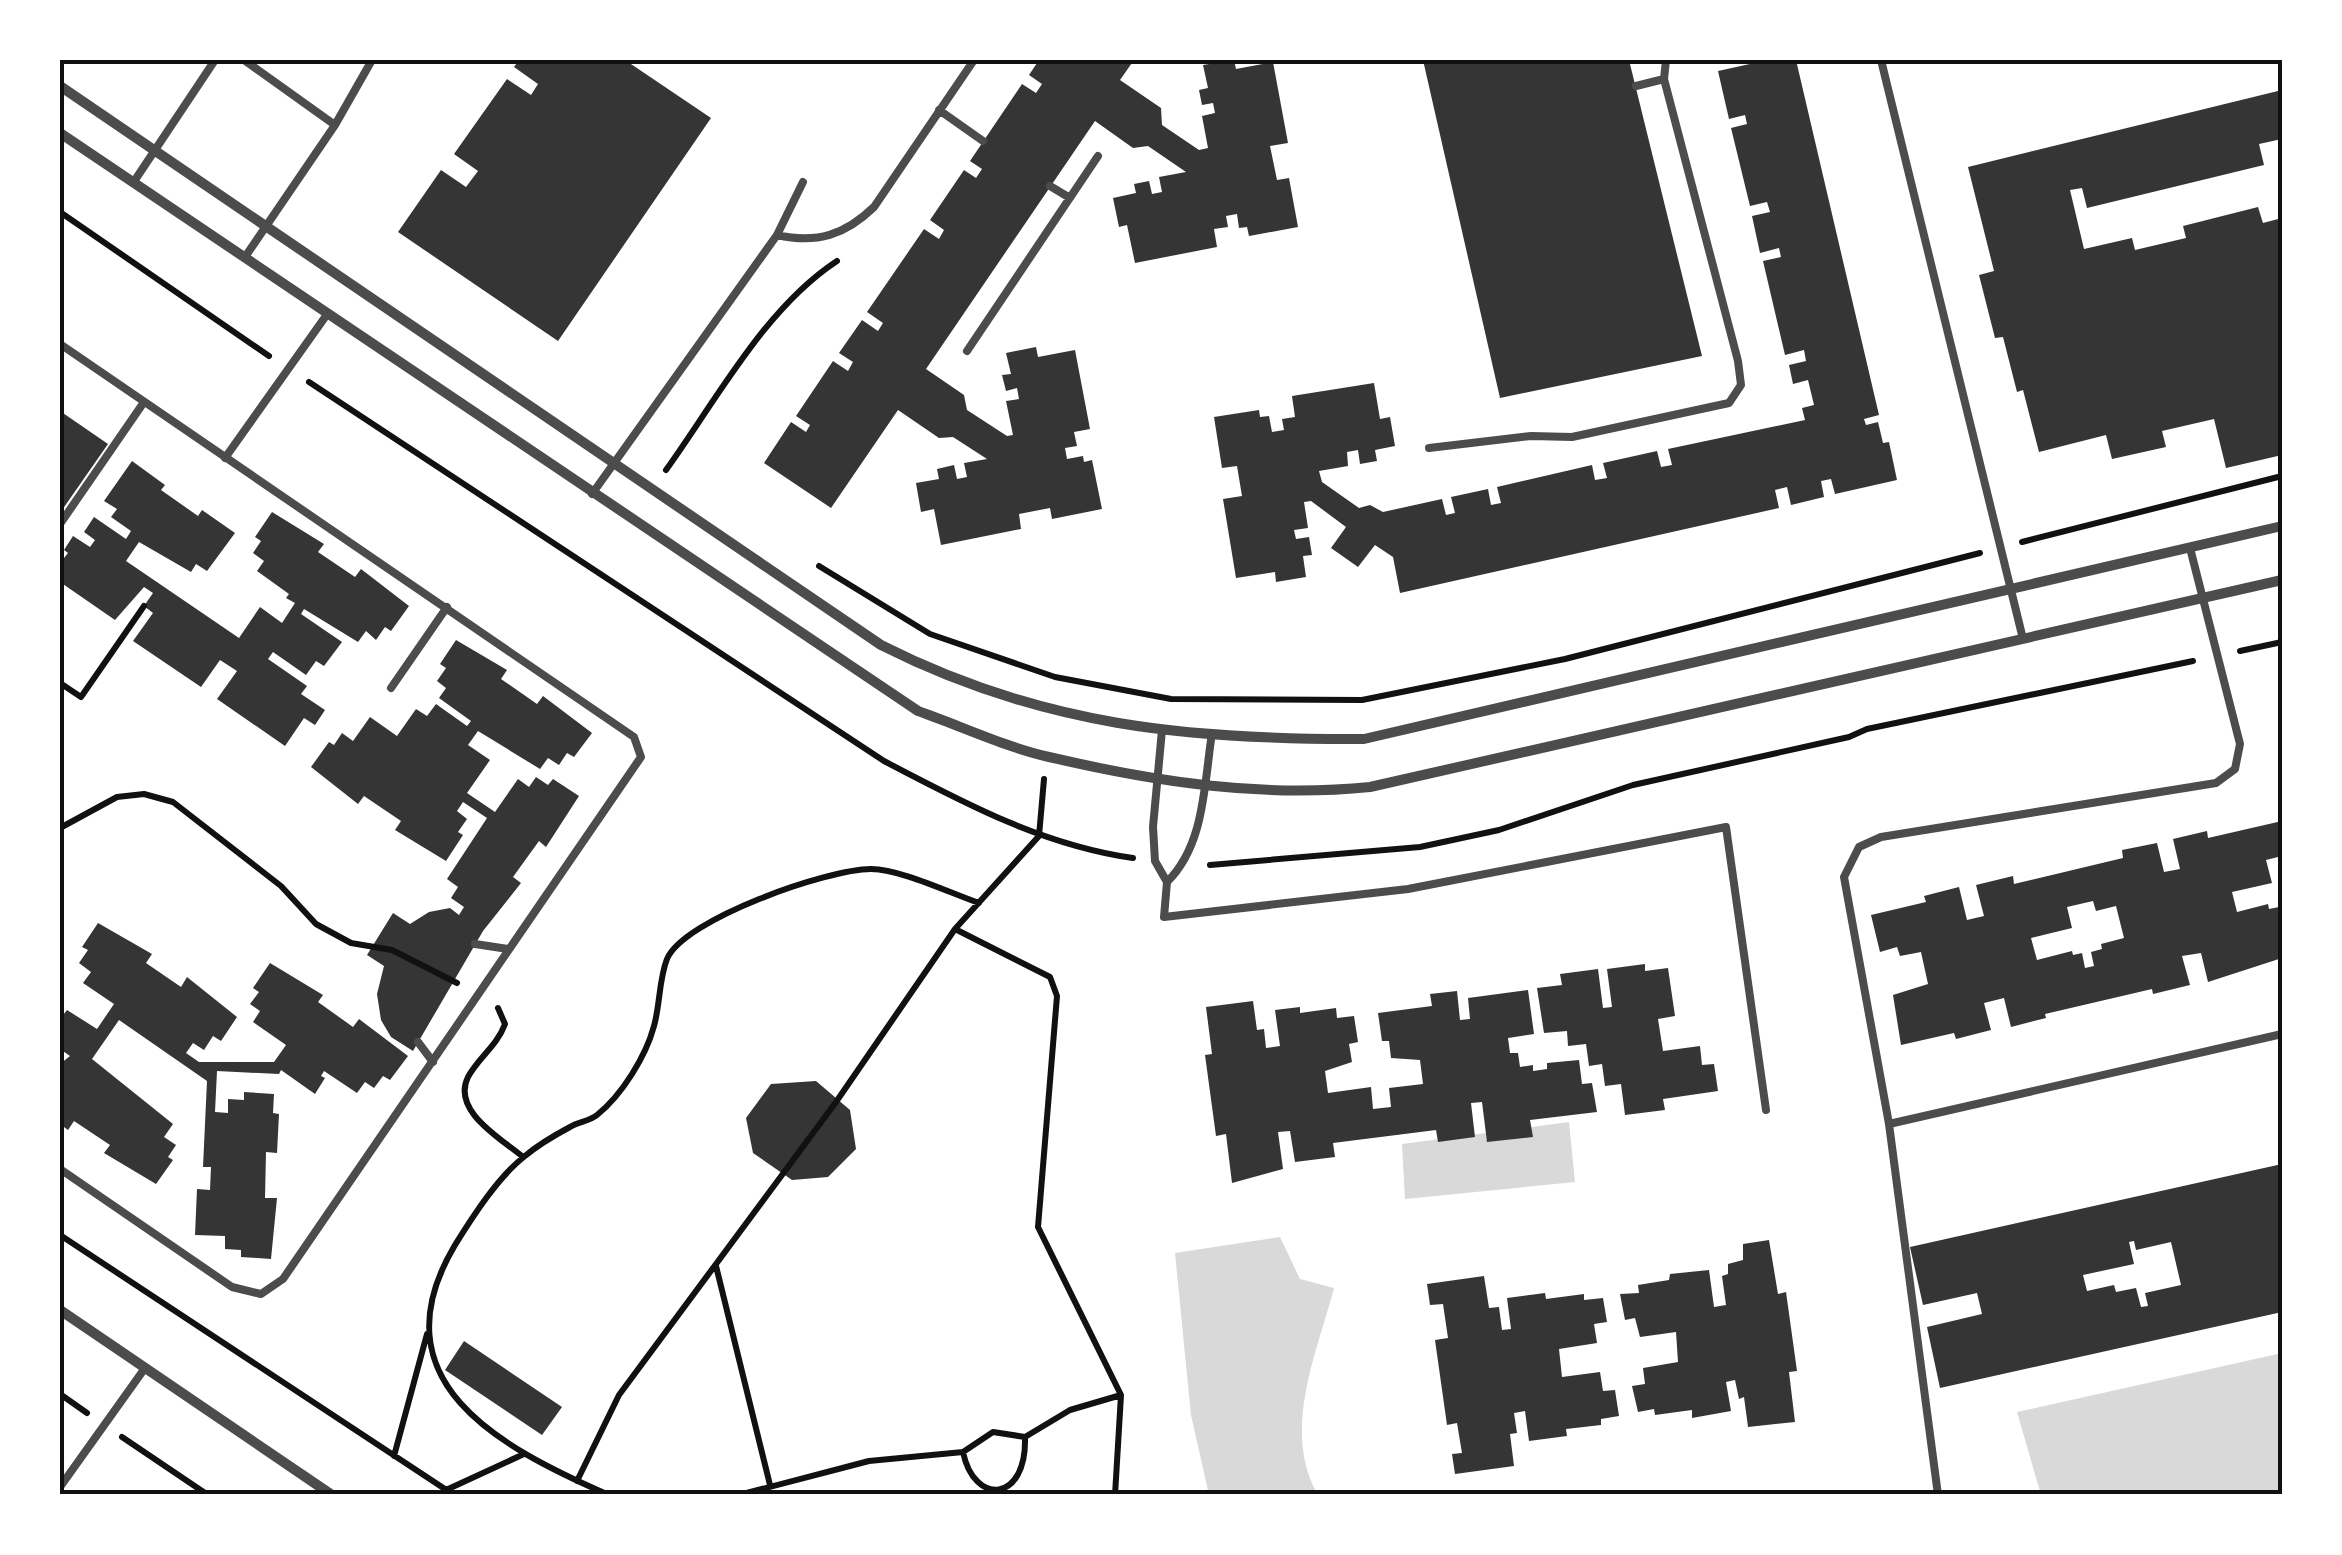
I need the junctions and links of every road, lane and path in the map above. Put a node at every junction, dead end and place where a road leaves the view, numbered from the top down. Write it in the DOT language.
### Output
graph roads {
  1 [pos="215,60"];
  2 [pos="244,60"];
  3 [pos="372,60"];
  4 [pos="974,60"];
  5 [pos="1666,60"];
  6 [pos="1882,60"];
  7 [pos="1664,79"];
  8 [pos="60,86"];
  9 [pos="1636,86"];
  10 [pos="940,110"];
  11 [pos="335,125"];
  12 [pos="60,133"];
  13 [pos="984,140"];
  14 [pos="155,148"];
  15 [pos="1098,156"];
  16 [pos="803,182"];
  17 [pos="133,183"];
  18 [pos="1050,186"];
  19 [pos="1070,198"];
  20 [pos="60,212"];
  21 [pos="266,226"];
  22 [pos="777,235"];
  23 [pos="845,256"];
  24 [pos="245,257"];
  25 [pos="328,313"];
  26 [pos="60,344"];
  27 [pos="967,351"];
  28 [pos="287,368"];
  29 [pos="144,402"];
  30 [pos="626,448"];
  31 [pos="1430,448"];
  32 [pos="225,458"];
  33 [pos="614,464"];
  34 [pos="665,472"];
  35 [pos="2282,476"];
  36 [pos="682,482"];
  37 [pos="592,494"];
  38 [pos="60,524"];
  39 [pos="2282,526"];
  40 [pos="2001,548"];
  41 [pos="2190,548"];
  42 [pos="814,563"];
  43 [pos="2282,580"];
  44 [pos="2011,588"];
  45 [pos="2201,599"];
  46 [pos="144,606"];
  47 [pos="447,607"];
  48 [pos="2023,639"];
  49 [pos="2282,642"];
  50 [pos="2218,656"];
  51 [pos="60,683"];
  52 [pos="391,688"];
  53 [pos="1162,730"];
  54 [pos="1212,733"];
  55 [pos="1046,757"];
  56 [pos="1156,776"];
  57 [pos="1204,788"];
  58 [pos="60,828"];
  59 [pos="1039,836"];
  60 [pos="1155,861"];
  61 [pos="1187,863"];
  62 [pos="1168,882"];
  63 [pos="979,902"];
  64 [pos="955,929"];
  65 [pos="476,944"];
  66 [pos="508,950"];
  67 [pos="477,994"];
  68 [pos="2282,1034"];
  69 [pos="418,1042"];
  70 [pos="433,1062"];
  71 [pos="1766,1110"];
  72 [pos="1889,1124"];
  73 [pos="523,1157"];
  74 [pos="60,1170"];
  75 [pos="60,1235"];
  76 [pos="716,1265"];
  77 [pos="62,1316"];
  78 [pos="427,1333"];
  79 [pos="145,1368"];
  80 [pos="60,1394"];
  81 [pos="1122,1395"];
  82 [pos="104,1425"];
  83 [pos="1024,1437"];
  84 [pos="963,1452"];
  85 [pos="524,1454"];
  86 [pos="394,1456"];
  87 [pos="577,1481"];
  88 [pos="770,1486"];
  89 [pos="60,1487"];
  90 [pos="446,1490"];
  91 [pos="1005,1491"];
  92 [pos="71,1495"];
  93 [pos="208,1495"];
  94 [pos="332,1495"];
  95 [pos="454,1495"];
  96 [pos="609,1495"];
  97 [pos="739,1495"];
  98 [pos="1115,1495"];
  99 [pos="1938,1495"];
  1 -- 14 [label="lane"];
  2 -- 11 [label="lane"];
  3 -- 11 [label="lane"];
  4 -- 10 [label="lane"];
  5 -- 7 [label="lane"];
  6 -- 40 [label="lane"];
  7 -- 9 [label="lane"];
  7 -- 31 [label="lane"];
  8 -- 14 [label="street"];
  10 -- 13 [label="lane"];
  10 -- 22 [label="lane"];
  11 -- 21 [label="lane"];
  12 -- 17 [label="street"];
  14 -- 17 [label="lane"];
  14 -- 21 [label="street"];
  15 -- 19 [label="lane"];
  16 -- 22 [label="lane"];
  17 -- 24 [label="street"];
  18 -- 19 [label="lane"];
  19 -- 27 [label="lane"];
  20 -- 28 [label="path"];
  21 -- 24 [label="lane"];
  21 -- 33 [label="street"];
  22 -- 30 [label="lane"];
  23 -- 34 [label="path"];
  24 -- 25 [label="street"];
  25 -- 28 [label="lane"];
  25 -- 37 [label="street"];
  26 -- 29 [label="lane"];
  28 -- 32 [label="lane"];
  28 -- 59 [label="path"];
  29 -- 32 [label="lane"];
  29 -- 38 [label="lane"];
  30 -- 33 [label="lane"];
  30 -- 34 [label="path"];
  32 -- 47 [label="lane"];
  33 -- 37 [label="lane"];
  33 -- 53 [label="street"];
  34 -- 36 [label="path"];
  35 -- 40 [label="path"];
  37 -- 55 [label="street"];
  39 -- 41 [label="street"];
  40 -- 42 [label="path"];
  40 -- 44 [label="lane"];
  41 -- 44 [label="street"];
  41 -- 45 [label="lane"];
  43 -- 45 [label="street"];
  44 -- 48 [label="lane"];
  44 -- 54 [label="street"];
  45 -- 48 [label="street"];
  45 -- 50 [label="lane"];
  46 -- 51 [label="path"];
  47 -- 52 [label="lane"];
  47 -- 66 [label="lane"];
  48 -- 57 [label="street"];
  49 -- 50 [label="path"];
  50 -- 61 [label="path"];
  50 -- 72 [label="lane"];
  53 -- 54 [label="street"];
  53 -- 56 [label="lane"];
  54 -- 57 [label="lane"];
  55 -- 56 [label="street"];
  55 -- 59 [label="path"];
  56 -- 57 [label="street"];
  56 -- 60 [label="lane"];
  57 -- 61 [label="lane"];
  58 -- 67 [label="path"];
  59 -- 60 [label="path"];
  59 -- 63 [label="path"];
  60 -- 62 [label="lane"];
  61 -- 62 [label="lane"];
  62 -- 71 [label="lane"];
  63 -- 64 [label="path"];
  63 -- 73 [label="path"];
  64 -- 76 [label="path"];
  64 -- 81 [label="path"];
  65 -- 66 [label="lane"];
  66 -- 67 [label="lane"];
  67 -- 70 [label="lane"];
  67 -- 73 [label="path"];
  68 -- 72 [label="lane"];
  69 -- 70 [label="lane"];
  70 -- 74 [label="lane"];
  72 -- 99 [label="lane"];
  73 -- 78 [label="path"];
  75 -- 86 [label="path"];
  76 -- 87 [label="path"];
  76 -- 88 [label="path"];
  77 -- 79 [label="street"];
  78 -- 85 [label="path"];
  78 -- 86 [label="path"];
  79 -- 82 [label="lane"];
  79 -- 94 [label="street"];
  80 -- 82 [label="path"];
  81 -- 83 [label="path"];
  81 -- 98 [label="path"];
  82 -- 89 [label="lane"];
  82 -- 93 [label="path"];
  83 -- 84 [label="path"];
  83 -- 91 [label="path"];
  84 -- 88 [label="path"];
  84 -- 91 [label="path"];
  85 -- 87 [label="path"];
  85 -- 90 [label="path"];
  86 -- 90 [label="path"];
  87 -- 96 [label="path"];
  88 -- 97 [label="path"];
  89 -- 92 [label="lane"];
  90 -- 95 [label="path"];
}
